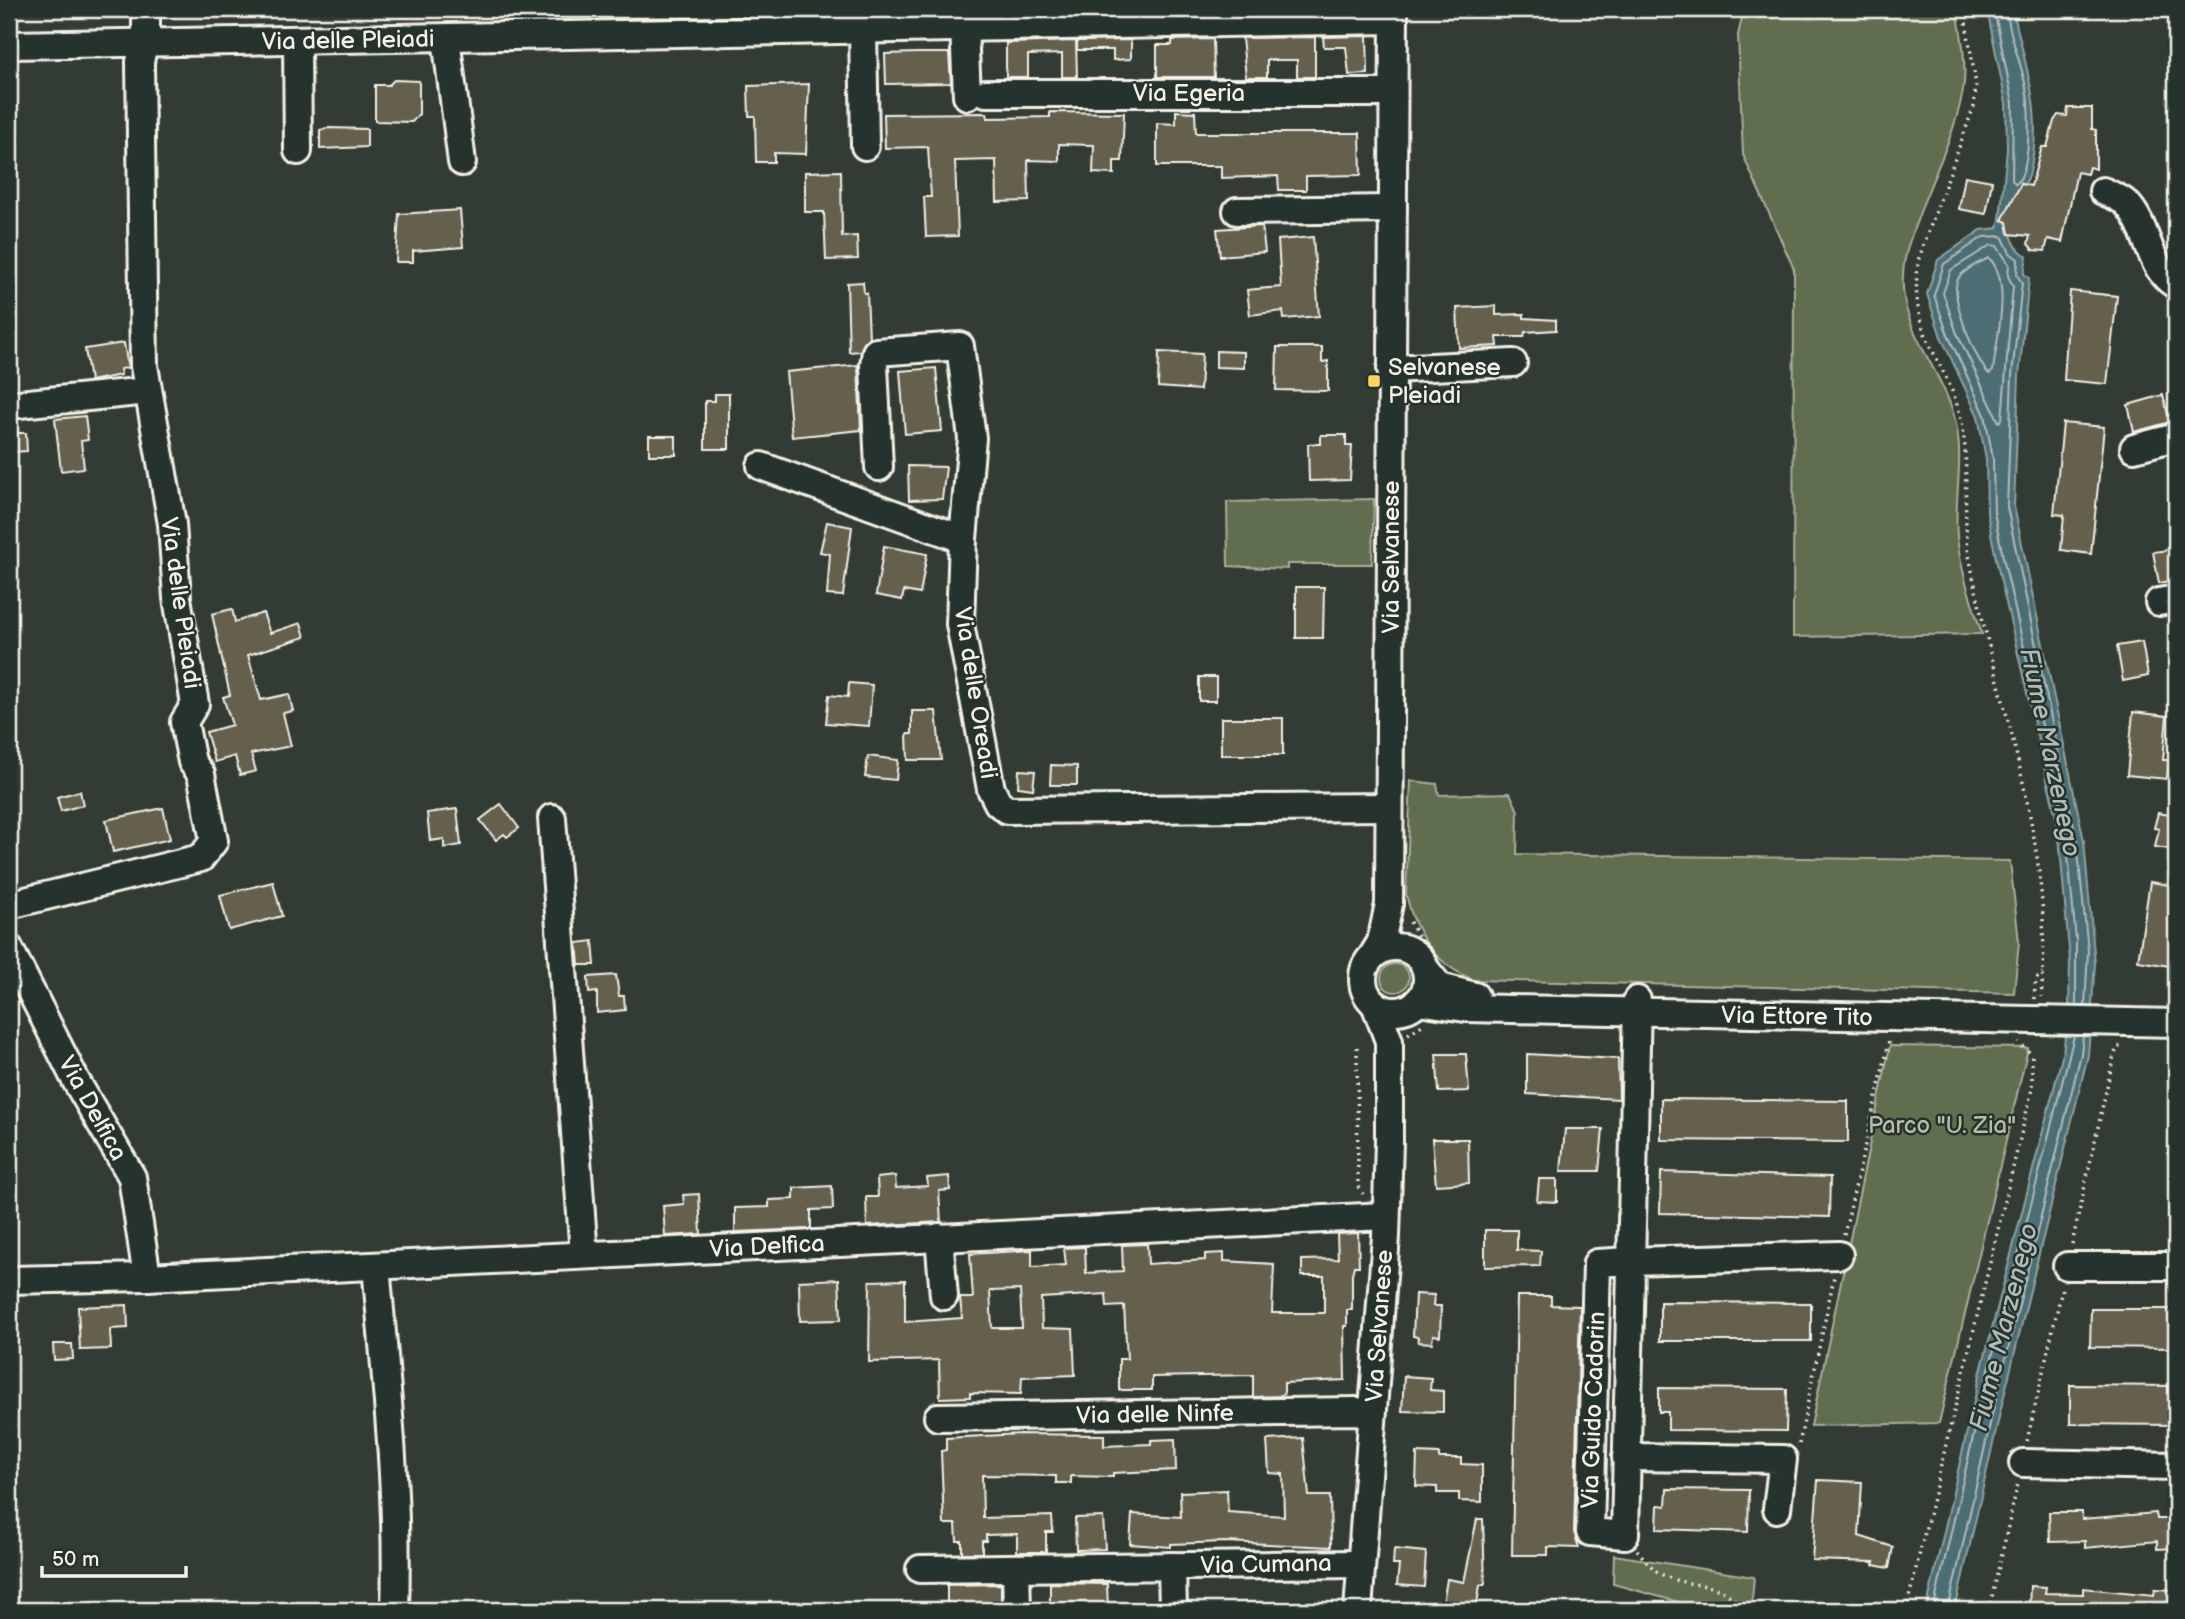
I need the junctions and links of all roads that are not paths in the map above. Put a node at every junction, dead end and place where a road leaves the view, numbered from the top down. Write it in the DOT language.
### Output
graph roads {
  1 [pos="146,9"];
  2 [pos="1393,14"];
  3 [pos="964,26"];
  4 [pos="863,30"];
  5 [pos="446,38"];
  6 [pos="297,41"];
  7 [pos="142,43"];
  8 [pos="9,46"];
  9 [pos="1392,93"];
  10 [pos="865,146"];
  11 [pos="298,151"];
  12 [pos="462,162"];
  13 [pos="2104,191"];
  14 [pos="1392,209"];
  15 [pos="1237,211"];
  16 [pos="2176,285"];
  17 [pos="1513,363"];
  18 [pos="1391,369"];
  19 [pos="148,391"];
  20 [pos="9,405"];
  21 [pos="2176,437"];
  22 [pos="2134,448"];
  23 [pos="761,466"];
  24 [pos="879,467"];
  25 [pos="963,539"];
  26 [pos="1389,807"];
  27 [pos="552,818"];
  28 [pos="9,905"];
  29 [pos="1399,912"];
  30 [pos="9,948"];
  31 [pos="1373,956"];
  32 [pos="1422,958"];
  33 [pos="1375,1004"];
  34 [pos="1410,1006"];
  35 [pos="1638,1006"];
  36 [pos="2176,1010"];
  37 [pos="2111,1015"];
  38 [pos="2176,1023"];
  39 [pos="1390,1041"];
  40 [pos="1377,1208"];
  41 [pos="939,1237"];
  42 [pos="584,1255"];
  43 [pos="1839,1255"];
  44 [pos="1630,1261"];
  45 [pos="376,1266"];
  46 [pos="2067,1266"];
  47 [pos="2176,1266"];
  48 [pos="147,1277"];
  49 [pos="9,1280"];
  50 [pos="944,1296"];
  51 [pos="1372,1414"];
  52 [pos="937,1417"];
  53 [pos="1626,1457"];
  54 [pos="2022,1462"];
  55 [pos="2176,1466"];
  56 [pos="1777,1509"];
  57 [pos="1361,1564"];
  58 [pos="1171,1566"];
  59 [pos="1016,1568"];
  60 [pos="920,1569"];
  61 [pos="395,1610"];
  62 [pos="1017,1610"];
  63 [pos="1173,1610"];
  64 [pos="1358,1610"];
  1 -- 7 [label="street, Via delle Pleiadi"];
  2 -- 3 [label="street, Via delle Pleiadi"];
  2 -- 9 [label="street, Via Selvanese"];
  3 -- 4 [label="street, Via delle Pleiadi"];
  3 -- 9 [label="street, Via Egeria"];
  4 -- 5 [label="street, Via delle Pleiadi"];
  4 -- 10 [label="street"];
  5 -- 6 [label="street, Via delle Pleiadi"];
  5 -- 12 [label="street"];
  6 -- 7 [label="street, Via delle Pleiadi"];
  6 -- 11 [label="street"];
  7 -- 8 [label="street, Via delle Pleiadi"];
  7 -- 19 [label="street, Via delle Pleiadi"];
  9 -- 14 [label="street, Via Selvanese"];
  13 -- 16 [label="street"];
  14 -- 15 [label="street"];
  14 -- 18 [label="street, Via Selvanese"];
  17 -- 18 [label="street"];
  18 -- 26 [label="street, Via Selvanese"];
  19 -- 20 [label="street"];
  19 -- 28 [label="street, Via delle Pleiadi"];
  21 -- 22 [label="street"];
  23 -- 25 [label="street"];
  24 -- 25 [label="street, Via delle Oreadi"];
  25 -- 26 [label="street, Via delle Oreadi"];
  26 -- 29 [label="street, Via Selvanese"];
  27 -- 42 [label="street"];
  29 -- 31 [label="street, Via Selvanese"];
  29 -- 32 [label="street, Via Selvanese"];
  30 -- 48 [label="street, Via Delfica"];
  31 -- 32 [label="street"];
  31 -- 33 [label="street"];
  32 -- 34 [label="street"];
  32 -- 35 [label="street, Via Ettore Tito"];
  33 -- 34 [label="street"];
  33 -- 39 [label="street, Via Selvanese"];
  34 -- 35 [label="street, Via Ettore Tito"];
  34 -- 39 [label="street, Via Selvanese"];
  35 -- 37 [label="street, Via Ettore Tito"];
  35 -- 44 [label="street, Via Guido Cadorin"];
  36 -- 37 [label="street, Via Ettore Tito"];
  37 -- 38 [label="street, Via Ettore Tito"];
  39 -- 40 [label="street, Via Selvanese"];
  40 -- 41 [label="street, Via Delfica"];
  40 -- 51 [label="street, Via Selvanese"];
  41 -- 42 [label="street, Via Delfica"];
  41 -- 50 [label="street"];
  42 -- 45 [label="street, Via Delfica"];
  43 -- 44 [label="street, Via Guido Cadorin"];
  44 -- 53 [label="street, Via Guido Cadorin"];
  44 -- 53 [label="street, Via Guido Cadorin"];
  45 -- 48 [label="street, Via Delfica"];
  45 -- 61 [label="street"];
  46 -- 47 [label="street"];
  48 -- 49 [label="street, Via Delfica"];
  51 -- 52 [label="street, Via delle Ninfe"];
  51 -- 57 [label="street, Via Selvanese"];
  53 -- 56 [label="street"];
  54 -- 55 [label="street"];
  57 -- 58 [label="street, Via Cumana"];
  57 -- 64 [label="street, Via Selvanese"];
  58 -- 59 [label="street, Via Cumana"];
  58 -- 63 [label="street, Via Cumana"];
  59 -- 60 [label="street, Via Cumana"];
  59 -- 62 [label="street"];
}
